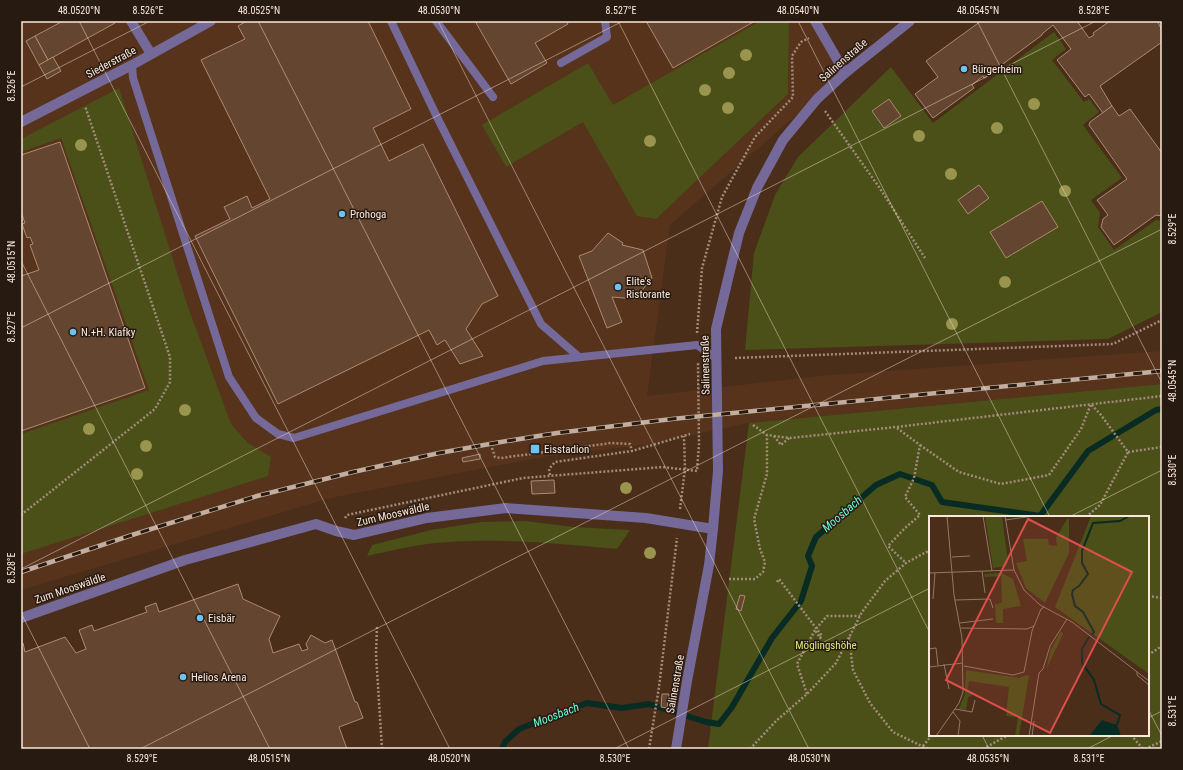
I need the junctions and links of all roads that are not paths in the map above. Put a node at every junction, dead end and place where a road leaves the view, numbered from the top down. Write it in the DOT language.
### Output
graph roads {
  1 [pos="131,21"];
  2 [pos="211,21"];
  3 [pos="391,21"];
  4 [pos="436,21"];
  5 [pos="605,21"];
  6 [pos="815,21"];
  7 [pos="910,21"];
  8 [pos="151,54"];
  9 [pos="561,63"];
  10 [pos="132,65"];
  11 [pos="845,73"];
  12 [pos="493,97"];
  13 [pos="21,122"];
  14 [pos="579,357"];
  15 [pos="716,358"];
  16 [pos="713,529"];
  17 [pos="21,618"];
  18 [pos="677,746"];
  1 -- 8 [label="street"];
  2 -- 8 [label="street, Siederstraße"];
  3 -- 14 [label="lane"];
  4 -- 12 [label="lane"];
  5 -- 9 [label="lane"];
  6 -- 11 [label="street"];
  7 -- 11 [label="street, Salinenstraße"];
  8 -- 10 [label="street, Siederstraße"];
  10 -- 13 [label="street, Siederstraße"];
  10 -- 14 [label="lane"];
  11 -- 15 [label="street, Salinenstraße"];
  14 -- 15 [label="lane"];
  15 -- 16 [label="street, Salinenstraße"];
  16 -- 17 [label="street, Zum Mooswäldle"];
  16 -- 18 [label="street, Salinenstraße"];
}
